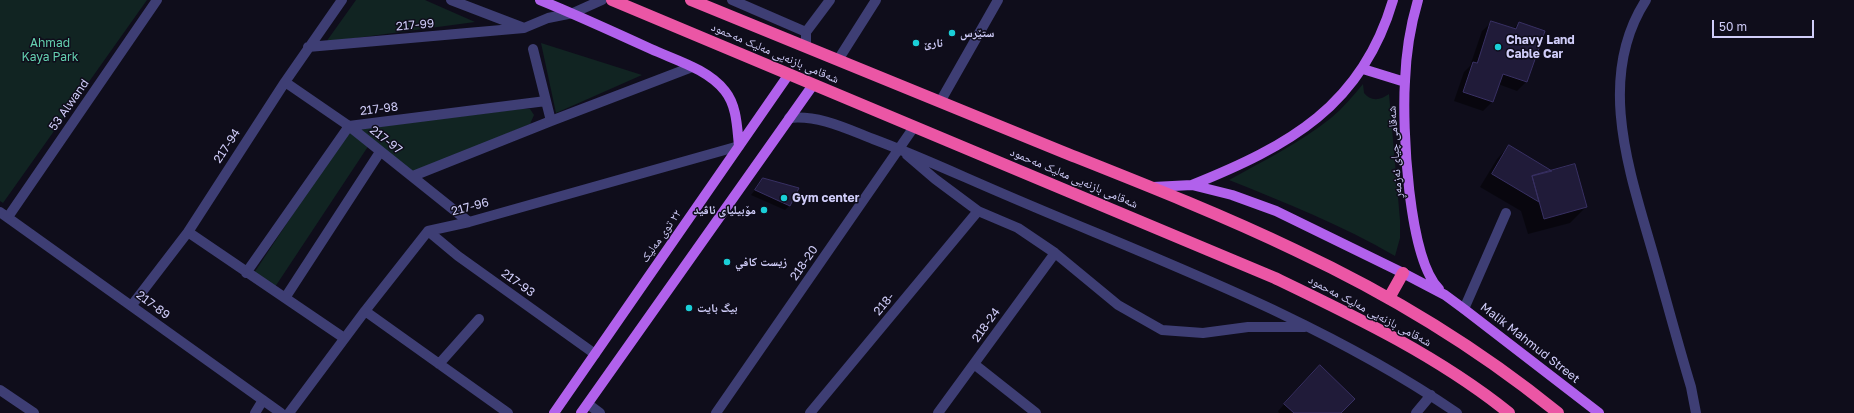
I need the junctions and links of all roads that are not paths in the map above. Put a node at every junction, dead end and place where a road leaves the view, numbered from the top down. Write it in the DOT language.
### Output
graph roads {
  1 [pos="157,0"];
  2 [pos="342,0"];
  3 [pos="451,0"];
  4 [pos="540,0"];
  5 [pos="602,0"];
  6 [pos="612,0"];
  7 [pos="690,0"];
  8 [pos="732,0"];
  9 [pos="830,0"];
  10 [pos="876,0"];
  11 [pos="998,0"];
  12 [pos="1393,0"];
  13 [pos="1418,0"];
  14 [pos="1646,0"];
  15 [pos="573,13"];
  16 [pos="524,28"];
  17 [pos="806,32"];
  18 [pos="308,47"];
  19 [pos="806,47"];
  20 [pos="533,49"];
  21 [pos="838,60"];
  22 [pos="692,67"];
  23 [pos="1363,69"];
  24 [pos="789,74"];
  25 [pos="285,82"];
  26 [pos="1405,82"];
  27 [pos="813,85"];
  28 [pos="546,101"];
  29 [pos="940,102"];
  30 [pos="788,118"];
  31 [pos="550,121"];
  32 [pos="349,126"];
  33 [pos="914,127"];
  34 [pos="739,146"];
  35 [pos="900,149"];
  36 [pos="380,152"];
  37 [pos="413,176"];
  38 [pos="1192,185"];
  39 [pos="1150,187"];
  40 [pos="978,211"];
  41 [pos="1506,212"];
  42 [pos="4,215"];
  43 [pos="469,222"];
  44 [pos="428,231"];
  45 [pos="188,232"];
  46 [pos="1055,253"];
  47 [pos="246,273"];
  48 [pos="1403,273"];
  49 [pos="1445,295"];
  50 [pos="285,298"];
  51 [pos="1389,298"];
  52 [pos="132,305"];
  53 [pos="1464,309"];
  54 [pos="365,311"];
  55 [pos="478,319"];
  56 [pos="1309,327"];
  57 [pos="344,338"];
  58 [pos="595,354"];
  59 [pos="439,364"];
  60 [pos="974,364"];
  61 [pos="0,390"];
  62 [pos="1431,395"];
  63 [pos="263,400"];
  64 [pos="588,404"];
  65 [pos="34,413"];
  66 [pos="255,413"];
  67 [pos="282,413"];
  68 [pos="289,413"];
  69 [pos="508,413"];
  70 [pos="554,413"];
  71 [pos="581,413"];
  72 [pos="600,413"];
  73 [pos="716,413"];
  74 [pos="810,413"];
  75 [pos="938,413"];
  76 [pos="1036,413"];
  77 [pos="1416,413"];
  78 [pos="1457,413"];
  79 [pos="1509,413"];
  80 [pos="1558,413"];
  81 [pos="1599,413"];
  82 [pos="1696,413"];
  1 -- 42 [label="street, 53 Alwand"];
  2 -- 18 [label="street, 217-94"];
  3 -- 16 [label="street"];
  4 -- 15 [label="main road"];
  5 -- 15 [label="street"];
  6 -- 24 [label="highway, شەقامی بازنەیی مەلیک مەحمود"];
  7 -- 19 [label="highway, شەقامی بازنەیی مەلیک مەحمود"];
  8 -- 17 [label="street"];
  9 -- 17 [label="street"];
  10 -- 21 [label="street"];
  11 -- 29 [label="street"];
  12 -- 23 [label="main road"];
  13 -- 26 [label="main road, شەقامی چیای ئەزمەڕ"];
  14 -- 82 [label="street"];
  15 -- 16 [label="street"];
  15 -- 22 [label="main road"];
  16 -- 18 [label="street, 217-99"];
  17 -- 19 [label="street"];
  18 -- 25 [label="street, 217-94"];
  19 -- 21 [label="highway, شەقامی بازنەیی مەلیک مەحمود"];
  20 -- 28 [label="street"];
  21 -- 29 [label="highway, شەقامی بازنەیی مەلیک مەحمود"];
  22 -- 31 [label="street"];
  22 -- 34 [label="main road"];
  23 -- 26 [label="main road"];
  23 -- 38 [label="main road"];
  24 -- 27 [label="highway, شەقامی بازنەیی مەلیک مەحمود"];
  24 -- 34 [label="main road, ٢٢ توی مەلیک"];
  25 -- 32 [label="street, 217-97"];
  25 -- 45 [label="street, 217-94"];
  26 -- 49 [label="main road, شەقامی چیای ئەزمەڕ"];
  27 -- 30 [label="main road"];
  27 -- 33 [label="highway, شەقامی بازنەیی مەلیک مەحمود"];
  28 -- 31 [label="street"];
  28 -- 32 [label="street, 217-98"];
  29 -- 39 [label="highway, شەقامی بازنەیی مەلیک مەحمود"];
  30 -- 35 [label="street"];
  30 -- 64 [label="main road"];
  31 -- 37 [label="street"];
  32 -- 36 [label="street, 217-97"];
  32 -- 47 [label="street, 217-98"];
  33 -- 35 [label="street, 218-20"];
  33 -- 79 [label="highway, شەقامی بازنەیی مەلیک مەحمود"];
  34 -- 43 [label="street, 217-96"];
  34 -- 58 [label="main road, ٢٢ توی مەلیک"];
  35 -- 40 [label="street"];
  35 -- 56 [label="street"];
  35 -- 73 [label="street, 218-20"];
  36 -- 37 [label="street, 217-97"];
  36 -- 50 [label="street"];
  37 -- 43 [label="street, 217-97"];
  38 -- 39 [label="main road"];
  38 -- 48 [label="main road"];
  39 -- 51 [label="highway, شەقامی بازنەیی مەلیک مەحمود"];
  40 -- 46 [label="street"];
  40 -- 74 [label="street, 218-"];
  41 -- 53 [label="street"];
  42 -- 52 [label="street, 217-89"];
  43 -- 44 [label="street, 217-96"];
  44 -- 54 [label="street"];
  44 -- 58 [label="street, 217-93"];
  45 -- 47 [label="street"];
  45 -- 52 [label="street, 217-94"];
  46 -- 56 [label="street"];
  46 -- 60 [label="street, 218-24"];
  47 -- 50 [label="street"];
  48 -- 49 [label="main road"];
  48 -- 51 [label="highway"];
  49 -- 53 [label="main road, Malik Mahmud Street"];
  50 -- 57 [label="street"];
  51 -- 80 [label="highway, شەقامی بازنەیی مەلیک مەحمود"];
  52 -- 63 [label="street, 217-89"];
  53 -- 81 [label="main road, Malik Mahmud Street"];
  54 -- 57 [label="street"];
  54 -- 59 [label="street"];
  55 -- 59 [label="street"];
  56 -- 62 [label="street"];
  57 -- 68 [label="street"];
  58 -- 70 [label="main road, ٢٢ توی مەلیک"];
  59 -- 69 [label="street"];
  60 -- 75 [label="street, 218-24"];
  60 -- 76 [label="street"];
  61 -- 65 [label="street"];
  62 -- 77 [label="street"];
  62 -- 78 [label="street"];
  63 -- 66 [label="street"];
  63 -- 67 [label="street, 217-89"];
  64 -- 71 [label="main road"];
  64 -- 72 [label="street"];
}
